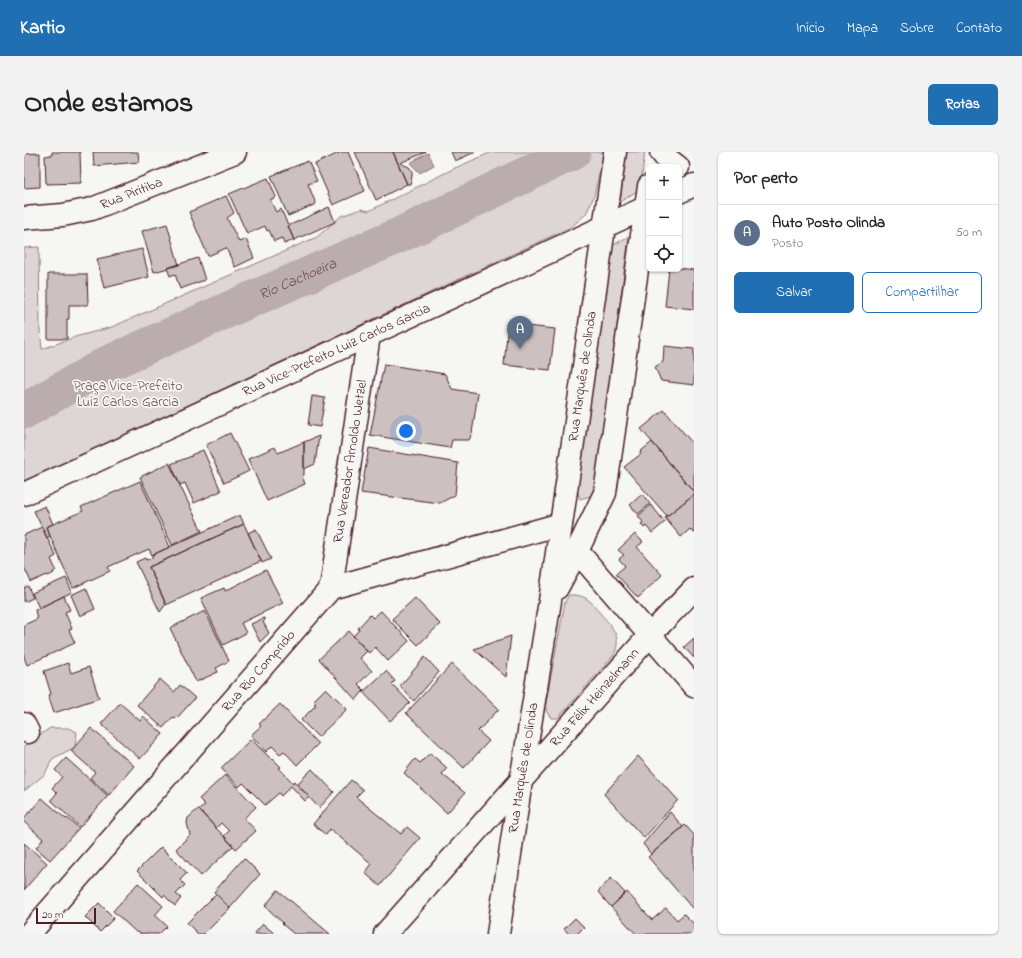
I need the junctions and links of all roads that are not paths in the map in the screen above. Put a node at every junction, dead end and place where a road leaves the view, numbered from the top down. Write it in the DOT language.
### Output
graph roads {
  1 [pos="235,152"];
  2 [pos="654,152"];
  3 [pos="661,152"];
  4 [pos="614,161"];
  5 [pos="652,164"];
  6 [pos="674,164"];
  7 [pos="682,169"];
  8 [pos="694,175"];
  9 [pos="694,185"];
  10 [pos="682,191"];
  11 [pos="646,201"];
  12 [pos="646,214"];
  13 [pos="24,218"];
  14 [pos="604,226"];
  15 [pos="369,335"];
  16 [pos="24,494"];
  17 [pos="561,524"];
  18 [pos="577,551"];
  19 [pos="332,588"];
  20 [pos="694,589"];
  21 [pos="550,601"];
  22 [pos="650,635"];
  23 [pos="694,686"];
  24 [pos="521,781"];
  25 [pos="29,934"];
  26 [pos="385,934"];
  27 [pos="498,934"];
  1 -- 13 [label="main road, Rua Piritiba"];
  2 -- 5 [label="main road"];
  3 -- 6 [label="main road"];
  4 -- 14 [label="main road, Rua Marquês de Olinda"];
  7 -- 8 [label="main road"];
  9 -- 10 [label="main road"];
  11 -- 14 [label="main road, Rua Vice-Prefeito Luiz Carlos Garcia"];
  12 -- 18 [label="main road, Rua Marquês de Olinda"];
  14 -- 15 [label="main road, Rua Vice-Prefeito Luiz Carlos Garcia"];
  14 -- 17 [label="main road, Rua Marquês de Olinda"];
  15 -- 16 [label="main road, Rua Vice-Prefeito Luiz Carlos Garcia"];
  15 -- 19 [label="main road, Rua Vereador Arnoldo Wetzel"];
  17 -- 19 [label="main road"];
  17 -- 21 [label="main road, Rua Marquês de Olinda"];
  18 -- 21 [label="main road, Rua Marquês de Olinda"];
  18 -- 22 [label="main road"];
  19 -- 25 [label="main road, Rua Rio Comprido"];
  20 -- 22 [label="main road, Rua Félix Heinzelmann"];
  21 -- 24 [label="main road, Rua Marquês de Olinda"];
  22 -- 23 [label="main road"];
  22 -- 24 [label="main road, Rua Félix Heinzelmann"];
  24 -- 26 [label="main road, Rua Félix Heinzelmann"];
  24 -- 27 [label="main road, Rua Marquês de Olinda"];
}
